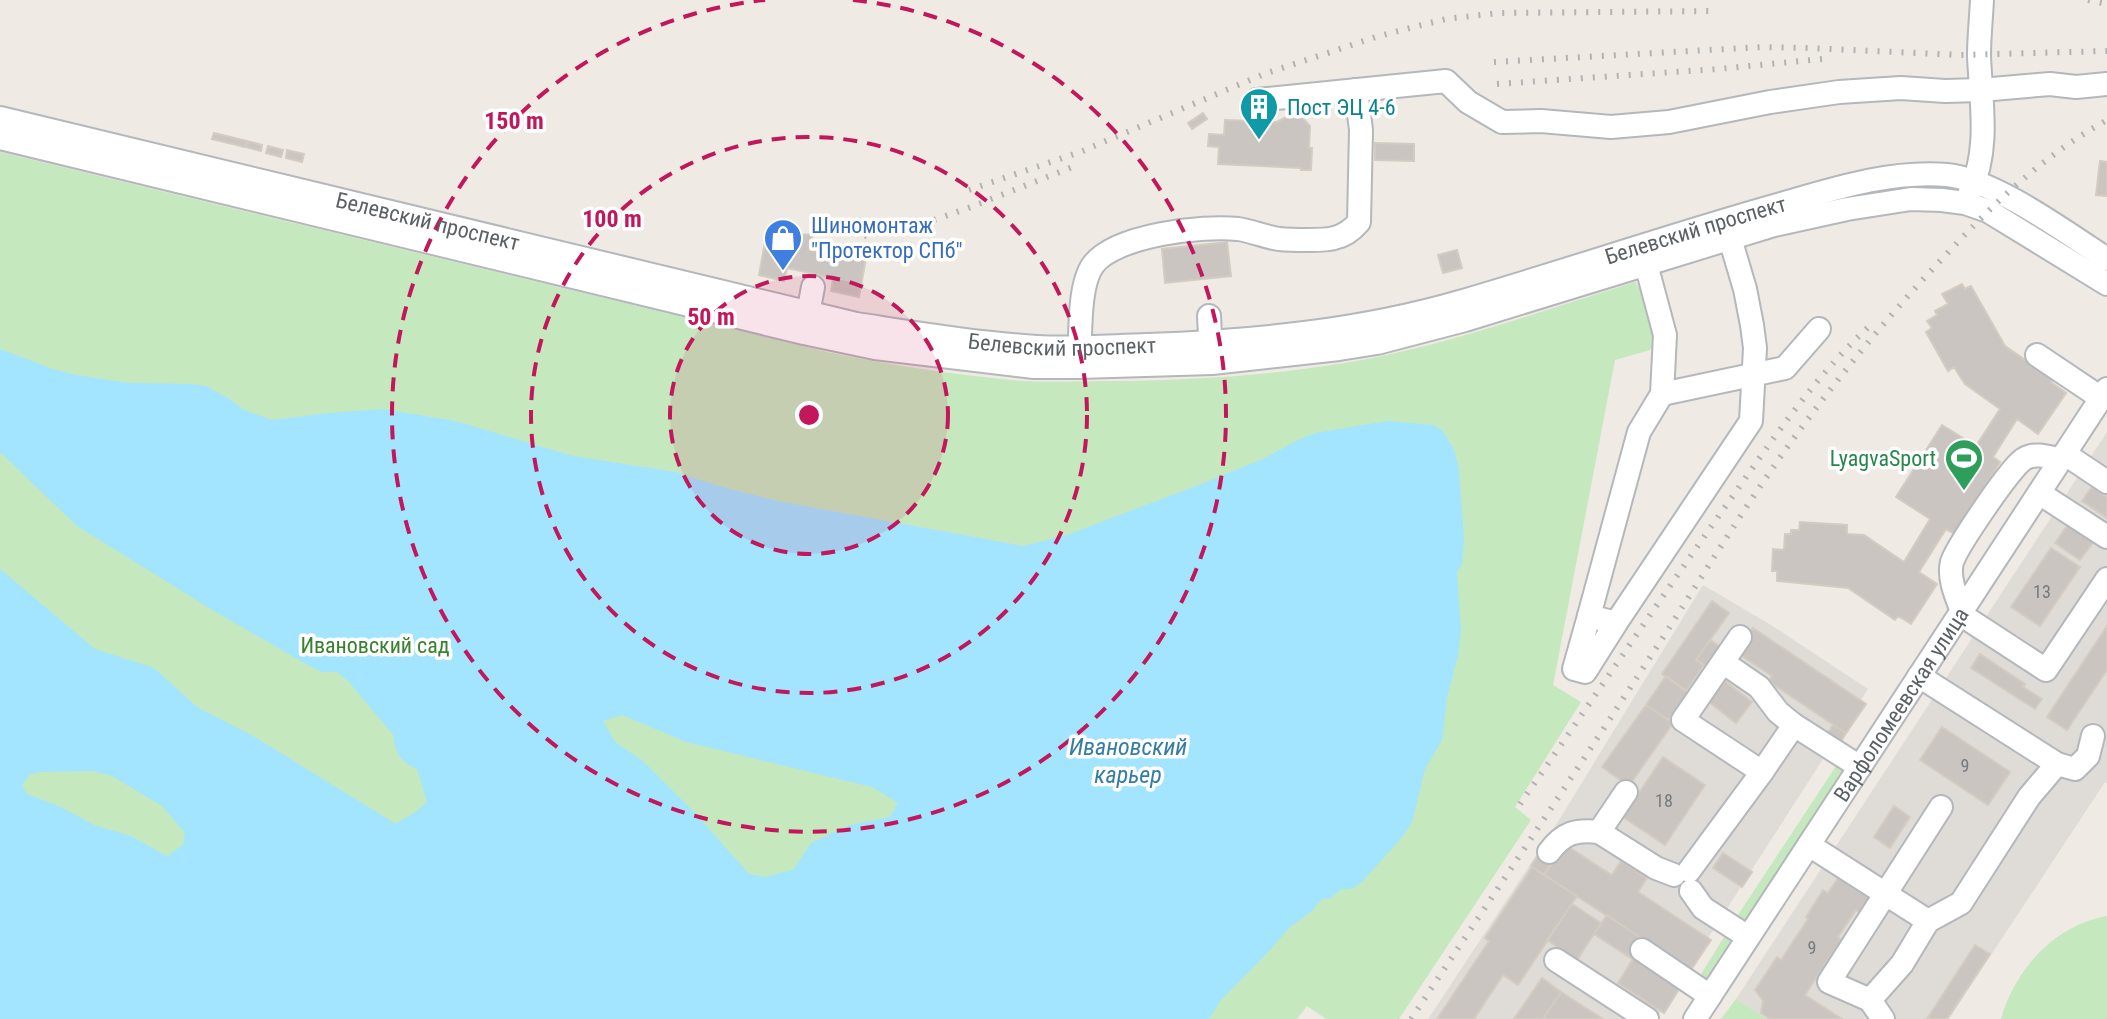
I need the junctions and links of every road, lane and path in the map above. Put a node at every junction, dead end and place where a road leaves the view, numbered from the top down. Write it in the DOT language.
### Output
graph roads {
  1 [pos="1982,0"];
  2 [pos="2107,84"];
  3 [pos="1356,90"];
  4 [pos="1981,90"];
  5 [pos="1257,100"];
  6 [pos="0,118"];
  7 [pos="0,138"];
  8 [pos="1975,181"];
  9 [pos="1965,203"];
  10 [pos="1727,229"];
  11 [pos="2107,259"];
  12 [pos="1646,264"];
  13 [pos="2107,284"];
  14 [pos="813,287"];
  15 [pos="1209,316"];
  16 [pos="806,323"];
  17 [pos="1819,329"];
  18 [pos="1211,353"];
  19 [pos="2037,355"];
  20 [pos="1080,357"];
  21 [pos="1753,376"];
  22 [pos="1662,394"];
  23 [pos="2104,394"];
  24 [pos="2063,457"];
  25 [pos="2107,482"];
  26 [pos="2039,493"];
  27 [pos="2107,537"];
  28 [pos="2107,579"];
  29 [pos="1961,612"];
  30 [pos="1589,616"];
  31 [pos="1616,623"];
  32 [pos="1740,637"];
  33 [pos="1724,663"];
  34 [pos="1919,676"];
  35 [pos="1794,725"];
  36 [pos="2093,736"];
  37 [pos="2057,764"];
  38 [pos="1860,767"];
  39 [pos="1762,772"];
  40 [pos="1626,792"];
  41 [pos="1941,807"];
  42 [pos="1599,832"];
  43 [pos="1809,845"];
  44 [pos="1549,852"];
  45 [pos="1685,879"];
  46 [pos="1885,894"];
  47 [pos="1928,921"];
  48 [pos="1748,937"];
  49 [pos="1642,950"];
  50 [pos="1556,960"];
  51 [pos="1870,1000"];
  52 [pos="1707,1010"];
  53 [pos="1647,1019"];
  54 [pos="1883,1019"];
  1 -- 4 [label="street"];
  2 -- 4 [label="street"];
  3 -- 4 [label="street"];
  3 -- 5 [label="street"];
  3 -- 20 [label="street"];
  4 -- 8 [label="street"];
  6 -- 16 [label="street, Белевский проспект"];
  7 -- 16 [label="street, Белевский проспект"];
  8 -- 9 [label="street"];
  8 -- 10 [label="street, Белевский проспект"];
  8 -- 11 [label="street, Белевский проспект"];
  9 -- 10 [label="street, Белевский проспект"];
  9 -- 13 [label="street, Белевский проспект"];
  10 -- 12 [label="street, Белевский проспект"];
  10 -- 18 [label="street, Белевский проспект"];
  10 -- 21 [label="street"];
  12 -- 18 [label="street, Белевский проспект"];
  12 -- 22 [label="street"];
  14 -- 16 [label="street"];
  15 -- 18 [label="street"];
  16 -- 20 [label="street, Белевский проспект"];
  17 -- 21 [label="street"];
  18 -- 20 [label="street, Белевский проспект"];
  19 -- 23 [label="street"];
  21 -- 22 [label="street"];
  21 -- 31 [label="street"];
  22 -- 30 [label="street"];
  23 -- 24 [label="street, Варфоломеевская улица"];
  24 -- 25 [label="street"];
  24 -- 26 [label="street, Варфоломеевская улица"];
  24 -- 29 [label="street"];
  26 -- 27 [label="street"];
  26 -- 29 [label="street, Варфоломеевская улица"];
  28 -- 29 [label="street"];
  29 -- 34 [label="street, Варфоломеевская улица"];
  30 -- 31 [label="street"];
  30 -- 31 [label="street"];
  32 -- 33 [label="street"];
  33 -- 35 [label="street"];
  33 -- 39 [label="street"];
  34 -- 37 [label="street"];
  34 -- 38 [label="street, Варфоломеевская улица"];
  35 -- 38 [label="street"];
  35 -- 39 [label="street"];
  36 -- 37 [label="street"];
  37 -- 47 [label="street"];
  38 -- 43 [label="street, Варфоломеевская улица"];
  39 -- 45 [label="street"];
  40 -- 42 [label="street"];
  41 -- 46 [label="street"];
  42 -- 44 [label="street"];
  42 -- 45 [label="street"];
  43 -- 46 [label="street"];
  43 -- 48 [label="street, Варфоломеевская улица"];
  45 -- 48 [label="street"];
  46 -- 47 [label="street"];
  46 -- 51 [label="street"];
  47 -- 51 [label="street"];
  48 -- 52 [label="street, Варфоломеевская улица"];
  49 -- 52 [label="street"];
  50 -- 53 [label="street"];
  51 -- 54 [label="street"];
}
